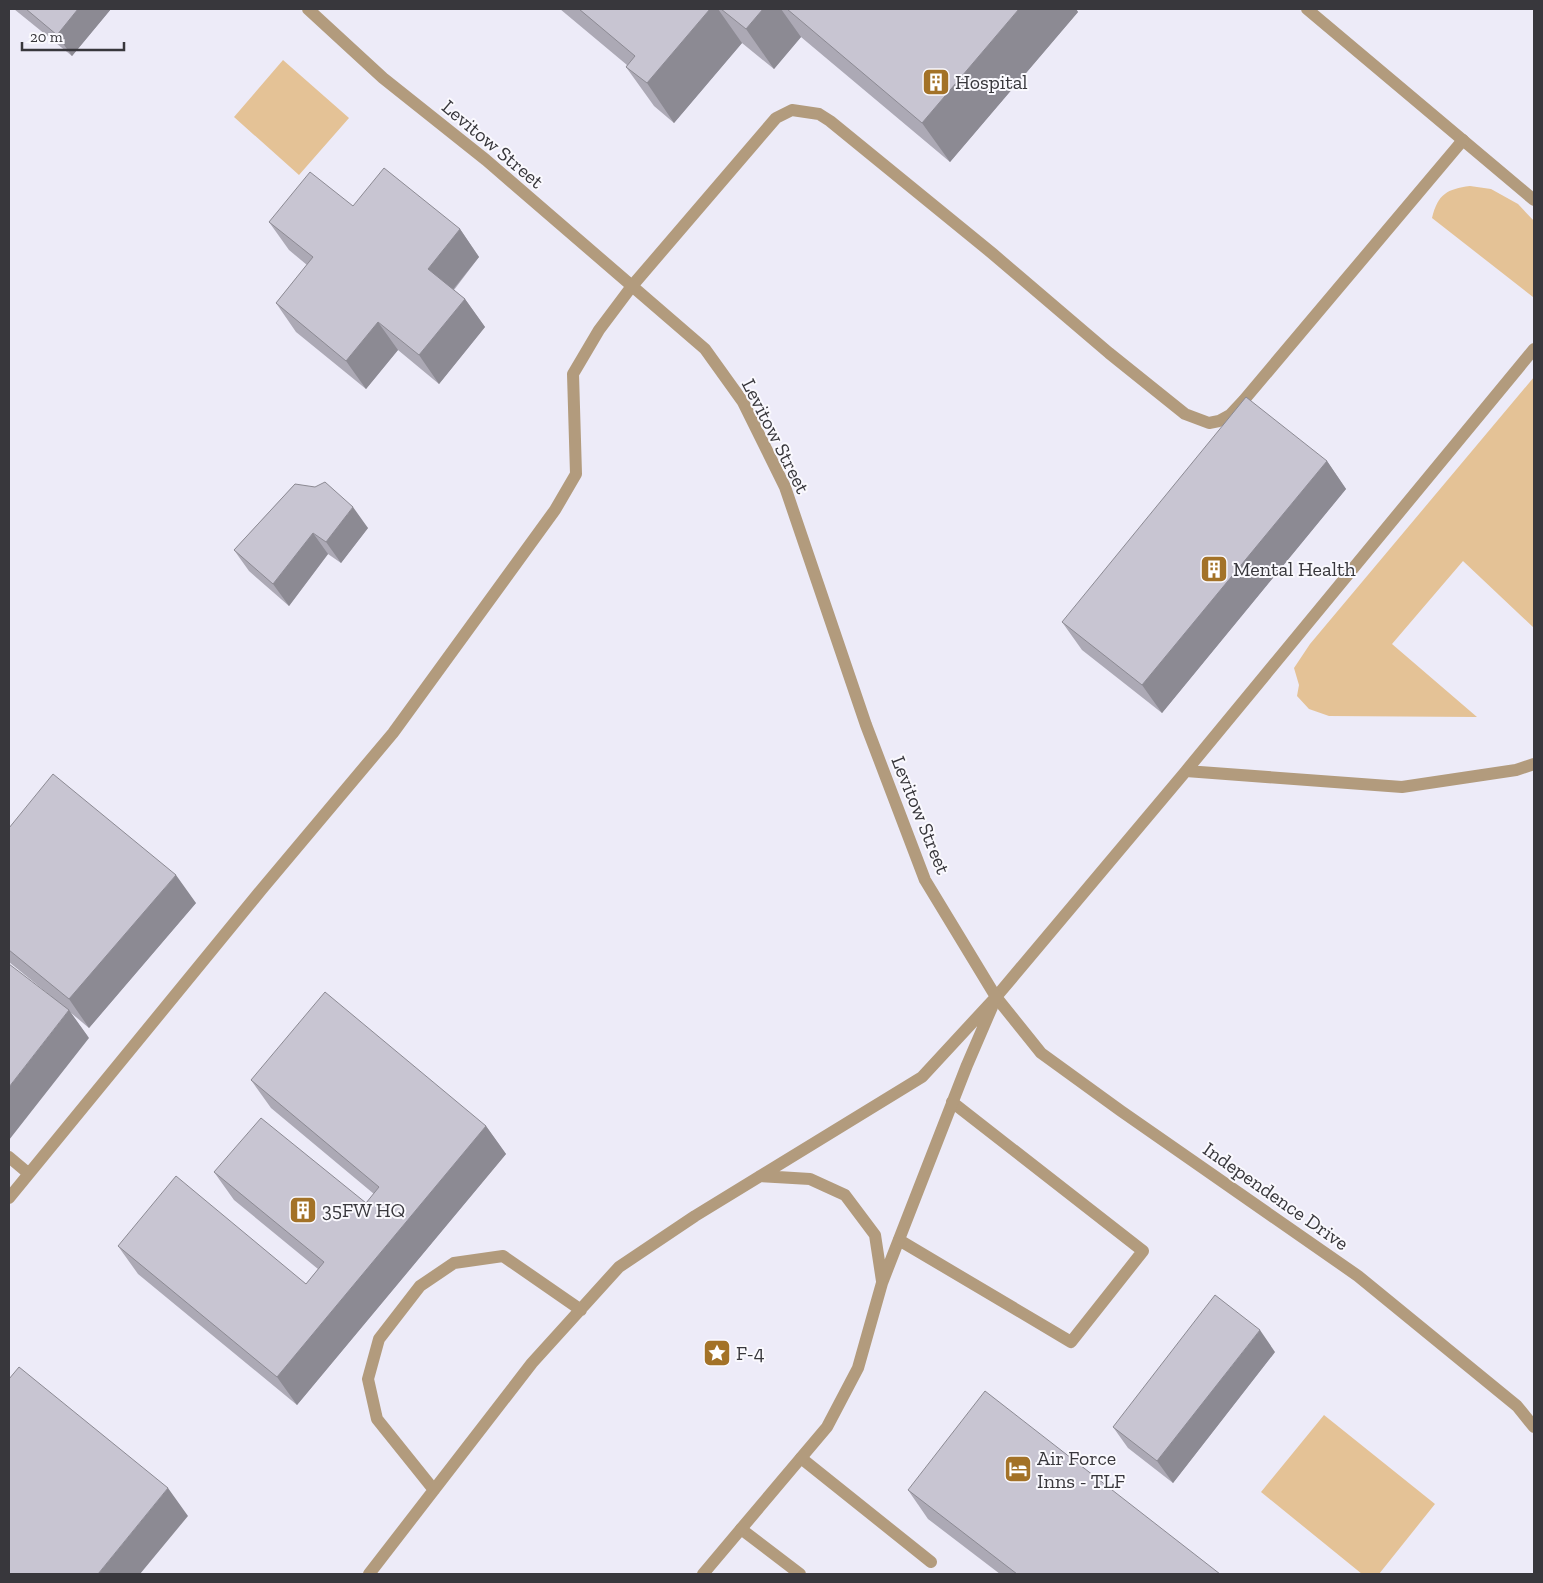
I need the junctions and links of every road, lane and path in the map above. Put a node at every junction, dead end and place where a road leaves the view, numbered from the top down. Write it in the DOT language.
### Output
graph roads {
  1 [pos="308,9"];
  2 [pos="1307,9"];
  3 [pos="1463,140"];
  4 [pos="1534,200"];
  5 [pos="632,286"];
  6 [pos="1534,349"];
  7 [pos="1534,764"];
  8 [pos="1186,771"];
  9 [pos="996,997"];
  10 [pos="952,1102"];
  11 [pos="9,1157"];
  12 [pos="28,1173"];
  13 [pos="760,1176"];
  14 [pos="9,1198"];
  15 [pos="899,1240"];
  16 [pos="882,1283"];
  17 [pos="581,1310"];
  18 [pos="1534,1427"];
  19 [pos="801,1458"];
  20 [pos="434,1490"];
  21 [pos="741,1529"];
  22 [pos="931,1562"];
  23 [pos="369,1574"];
  24 [pos="703,1574"];
  25 [pos="800,1574"];
  1 -- 5 [label="street, Levitow Street"];
  2 -- 3 [label="street"];
  3 -- 4 [label="street"];
  3 -- 5 [label="street"];
  5 -- 9 [label="street, Levitow Street"];
  5 -- 12 [label="street"];
  6 -- 8 [label="street"];
  7 -- 8 [label="street"];
  8 -- 9 [label="street"];
  9 -- 10 [label="street"];
  9 -- 13 [label="street"];
  9 -- 18 [label="street, Independence Drive"];
  10 -- 15 [label="street"];
  10 -- 15 [label="street"];
  11 -- 12 [label="street"];
  12 -- 14 [label="street"];
  13 -- 16 [label="street"];
  13 -- 17 [label="street"];
  15 -- 16 [label="street"];
  16 -- 19 [label="street"];
  17 -- 20 [label="street"];
  17 -- 20 [label="street"];
  19 -- 21 [label="street"];
  19 -- 22 [label="street"];
  20 -- 23 [label="street"];
  21 -- 24 [label="street"];
  21 -- 25 [label="street"];
}
